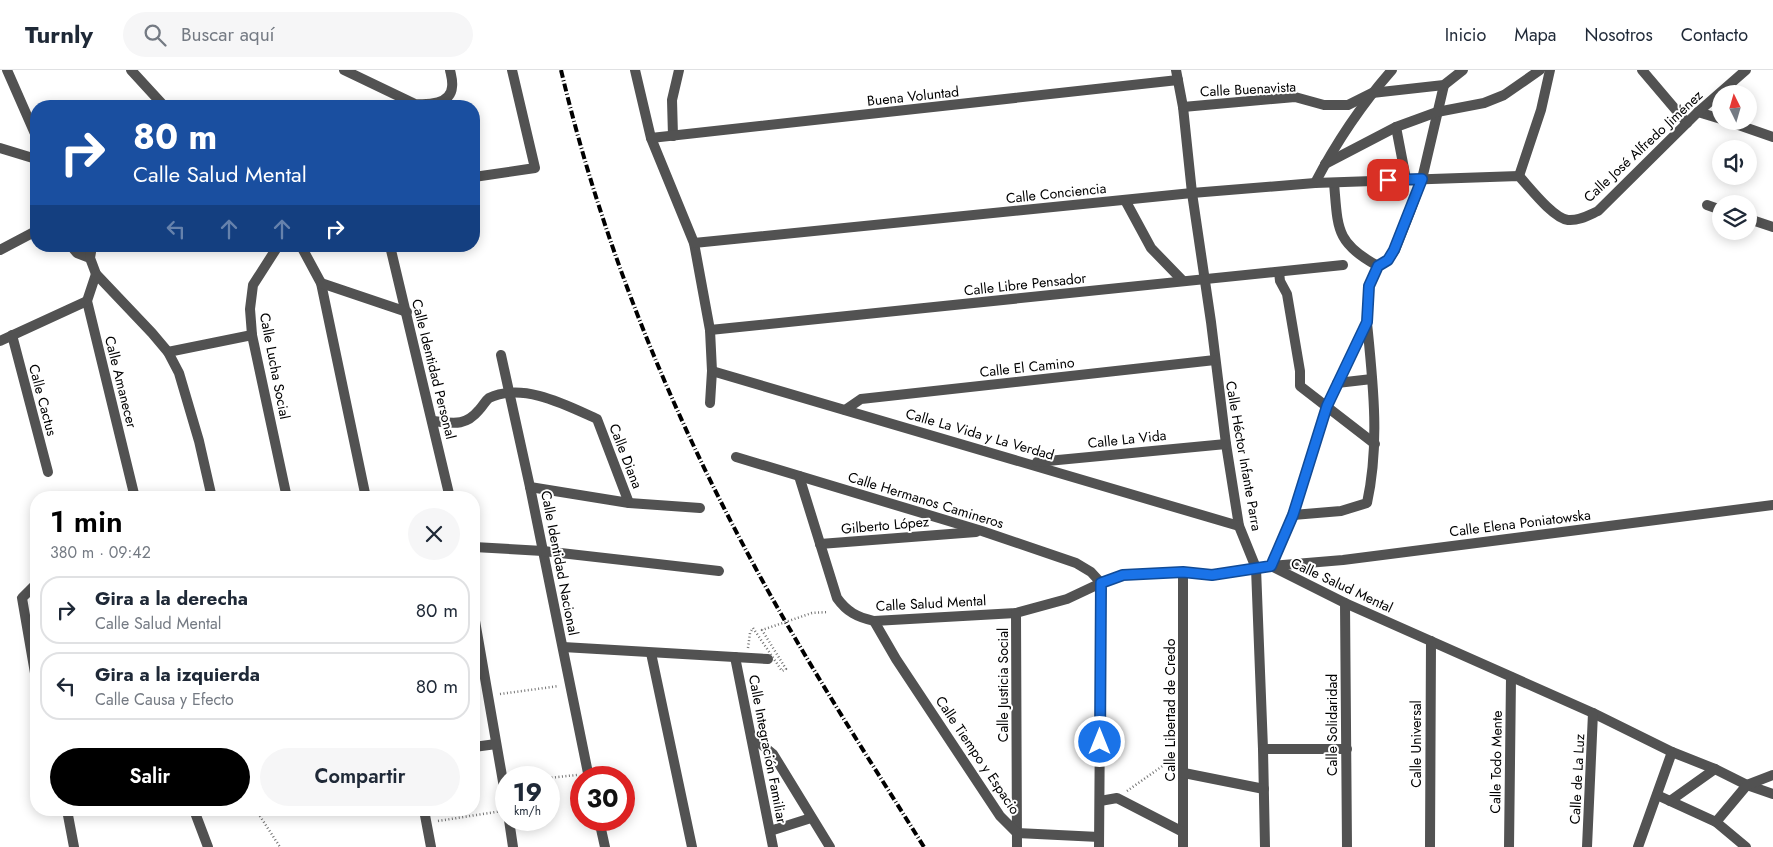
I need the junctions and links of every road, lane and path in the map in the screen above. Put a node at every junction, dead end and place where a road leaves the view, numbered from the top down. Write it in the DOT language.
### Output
graph roads {
  1 [pos="7,70"];
  2 [pos="131,70"];
  3 [pos="344,70"];
  4 [pos="450,70"];
  5 [pos="512,70"];
  6 [pos="635,70"];
  7 [pos="679,70"];
  8 [pos="1392,70"];
  9 [pos="1463,70"];
  10 [pos="1540,70"];
  11 [pos="1550,70"];
  12 [pos="1642,70"];
  13 [pos="1746,70"];
  14 [pos="364,75"];
  15 [pos="1177,75"];
  16 [pos="1444,85"];
  17 [pos="1372,93"];
  18 [pos="158,100"];
  19 [pos="408,100"];
  20 [pos="444,100"];
  21 [pos="1183,107"];
  22 [pos="1437,112"];
  23 [pos="1698,112"];
  24 [pos="1712,116"];
  25 [pos="30,122"];
  26 [pos="1687,123"];
  27 [pos="1396,127"];
  28 [pos="1753,130"];
  29 [pos="673,136"];
  30 [pos="1773,137"];
  31 [pos="651,138"];
  32 [pos="0,148"];
  33 [pos="30,157"];
  34 [pos="1325,164"];
  35 [pos="480,176"];
  36 [pos="1519,176"];
  37 [pos="1406,179"];
  38 [pos="1422,179"];
  39 [pos="1334,183"];
  40 [pos="1315,184"];
  41 [pos="1192,193"];
  42 [pos="1125,200"];
  43 [pos="1707,205"];
  44 [pos="1712,207"];
  45 [pos="1757,222"];
  46 [pos="1773,227"];
  47 [pos="30,234"];
  48 [pos="694,243"];
  49 [pos="0,250"];
  50 [pos="76,252"];
  51 [pos="91,252"];
  52 [pos="274,252"];
  53 [pos="304,252"];
  54 [pos="392,252"];
  55 [pos="90,258"];
  56 [pos="1343,265"];
  57 [pos="1378,266"];
  58 [pos="1279,272"];
  59 [pos="96,274"];
  60 [pos="1205,279"];
  61 [pos="1183,281"];
  62 [pos="322,282"];
  63 [pos="88,301"];
  64 [pos="407,312"];
  65 [pos="1367,322"];
  66 [pos="710,330"];
  67 [pos="12,335"];
  68 [pos="252,335"];
  69 [pos="0,341"];
  70 [pos="168,352"];
  71 [pos="501,355"];
  72 [pos="1215,360"];
  73 [pos="712,371"];
  74 [pos="1372,379"];
  75 [pos="1338,383"];
  76 [pos="509,392"];
  77 [pos="710,403"];
  78 [pos="1327,406"];
  79 [pos="845,410"];
  80 [pos="433,421"];
  81 [pos="1226,444"];
  82 [pos="1375,444"];
  83 [pos="736,457"];
  84 [pos="1031,462"];
  85 [pos="48,472"];
  86 [pos="799,476"];
  87 [pos="530,487"];
  88 [pos="133,491"];
  89 [pos="210,491"];
  90 [pos="285,491"];
  91 [pos="365,491"];
  92 [pos="448,491"];
  93 [pos="629,503"];
  94 [pos="1773,505"];
  95 [pos="700,508"];
  96 [pos="1293,515"];
  97 [pos="1239,526"];
  98 [pos="982,531"];
  99 [pos="820,544"];
  100 [pos="480,547"];
  101 [pos="544,551"];
  102 [pos="1271,566"];
  103 [pos="1256,568"];
  104 [pos="720,571"];
  105 [pos="1183,572"];
  106 [pos="1101,583"];
  107 [pos="30,590"];
  108 [pos="1345,603"];
  109 [pos="828,612"];
  110 [pos="1016,613"];
  111 [pos="874,621"];
  112 [pos="1431,641"];
  113 [pos="563,647"];
  114 [pos="30,649"];
  115 [pos="480,650"];
  116 [pos="651,653"];
  117 [pos="735,657"];
  118 [pos="747,658"];
  119 [pos="768,659"];
  120 [pos="1511,677"];
  121 [pos="570,684"];
  122 [pos="488,696"];
  123 [pos="1594,713"];
  124 [pos="751,736"];
  125 [pos="496,744"];
  126 [pos="480,746"];
  127 [pos="1263,749"];
  128 [pos="1347,749"];
  129 [pos="1184,751"];
  130 [pos="1672,752"];
  131 [pos="500,766"];
  132 [pos="586,766"];
  133 [pos="1715,769"];
  134 [pos="1184,772"];
  135 [pos="1773,775"];
  136 [pos="1747,785"];
  137 [pos="1264,789"];
  138 [pos="1773,794"];
  139 [pos="1657,795"];
  140 [pos="1117,798"];
  141 [pos="1100,801"];
  142 [pos="1670,801"];
  143 [pos="495,812"];
  144 [pos="480,814"];
  145 [pos="68,816"];
  146 [pos="196,816"];
  147 [pos="260,816"];
  148 [pos="425,816"];
  149 [pos="466,816"];
  150 [pos="811,818"];
  151 [pos="426,822"];
  152 [pos="1716,822"];
  153 [pos="511,831"];
  154 [pos="601,831"];
  155 [pos="770,831"];
  156 [pos="1183,832"];
  157 [pos="1017,833"];
  158 [pos="1099,842"];
  159 [pos="74,847"];
  160 [pos="208,847"];
  161 [pos="280,847"];
  162 [pos="431,847"];
  163 [pos="513,847"];
  164 [pos="605,847"];
  165 [pos="692,847"];
  166 [pos="773,847"];
  167 [pos="830,847"];
  168 [pos="1017,847"];
  169 [pos="1183,847"];
  170 [pos="1265,847"];
  171 [pos="1346,847"];
  172 [pos="1430,847"];
  173 [pos="1509,847"];
  174 [pos="1587,847"];
  175 [pos="1638,847"];
  176 [pos="1746,847"];
  1 -- 25 [label="street"];
  2 -- 18 [label="street"];
  3 -- 14 [label="street"];
  4 -- 20 [label="street"];
  5 -- 35 [label="street"];
  6 -- 31 [label="street"];
  7 -- 29 [label="street"];
  8 -- 17 [label="street"];
  9 -- 16 [label="street"];
  10 -- 22 [label="street"];
  11 -- 36 [label="street"];
  12 -- 26 [label="street"];
  13 -- 23 [label="street, Calle José Alfredo Jiménez"];
  14 -- 19 [label="street"];
  15 -- 21 [label="street, Calle Héctor Infante Parra"];
  15 -- 29 [label="street, Buena Voluntad"];
  16 -- 17 [label="street"];
  16 -- 22 [label="street"];
  17 -- 21 [label="street, Calle Buenavista"];
  17 -- 34 [label="street"];
  21 -- 41 [label="street, Calle Héctor Infante Parra"];
  22 -- 27 [label="street"];
  22 -- 38 [label="street"];
  23 -- 24 [label="street"];
  23 -- 26 [label="street, Calle José Alfredo Jiménez"];
  26 -- 36 [label="street, Calle José Alfredo Jiménez"];
  27 -- 34 [label="street"];
  27 -- 37 [label="street"];
  28 -- 30 [label="street"];
  29 -- 31 [label="street, Buena Voluntad"];
  31 -- 48 [label="street"];
  32 -- 33 [label="street"];
  34 -- 40 [label="street"];
  36 -- 38 [label="street, Calle Conciencia"];
  37 -- 38 [label="street, Calle Conciencia"];
  37 -- 39 [label="street, Calle Conciencia"];
  38 -- 57 [label="street"];
  39 -- 40 [label="street, Calle Conciencia"];
  39 -- 57 [label="street"];
  40 -- 41 [label="street, Calle Conciencia"];
  41 -- 42 [label="street, Calle Conciencia"];
  41 -- 60 [label="street, Calle Héctor Infante Parra"];
  42 -- 48 [label="street, Calle Conciencia"];
  42 -- 61 [label="street"];
  43 -- 44 [label="street"];
  45 -- 46 [label="street"];
  47 -- 49 [label="street"];
  48 -- 66 [label="street"];
  50 -- 55 [label="street"];
  51 -- 55 [label="street"];
  52 -- 68 [label="street, Calle Lucha Social"];
  53 -- 62 [label="street"];
  54 -- 64 [label="street, Calle Identidad Personal"];
  55 -- 59 [label="street"];
  56 -- 58 [label="street, Calle Libre Pensador"];
  57 -- 65 [label="street"];
  58 -- 60 [label="street, Calle Libre Pensador"];
  58 -- 78 [label="street"];
  59 -- 63 [label="street, Calle Amanecer"];
  59 -- 70 [label="street"];
  60 -- 61 [label="street, Calle Libre Pensador"];
  60 -- 72 [label="street, Calle Héctor Infante Parra"];
  61 -- 66 [label="street, Calle Libre Pensador"];
  62 -- 64 [label="street"];
  62 -- 91 [label="street"];
  63 -- 67 [label="street"];
  63 -- 88 [label="street, Calle Amanecer"];
  64 -- 80 [label="street, Calle Identidad Personal"];
  65 -- 74 [label="street"];
  65 -- 75 [label="street"];
  66 -- 73 [label="street"];
  67 -- 69 [label="street"];
  67 -- 85 [label="street, Calle Cactus"];
  68 -- 70 [label="street"];
  68 -- 90 [label="street, Calle Lucha Social"];
  70 -- 89 [label="street"];
  71 -- 76 [label="street, Calle Identidad Nacional"];
  72 -- 79 [label="street, Calle El Camino"];
  72 -- 81 [label="street, Calle Héctor Infante Parra"];
  73 -- 77 [label="street"];
  73 -- 79 [label="street, Calle La Vida y La Verdad"];
  74 -- 75 [label="street"];
  74 -- 82 [label="street"];
  75 -- 78 [label="street"];
  76 -- 80 [label="street, Calle Diana"];
  76 -- 87 [label="street, Calle Identidad Nacional"];
  76 -- 93 [label="street, Calle Diana"];
  78 -- 82 [label="street"];
  78 -- 96 [label="street"];
  79 -- 84 [label="street, Calle La Vida y La Verdad"];
  80 -- 92 [label="street, Calle Identidad Personal"];
  81 -- 84 [label="street, Calle La Vida"];
  81 -- 97 [label="street, Calle Héctor Infante Parra"];
  82 -- 96 [label="street"];
  83 -- 86 [label="street, Calle Hermanos Camineros"];
  84 -- 97 [label="street, Calle La Vida y La Verdad"];
  86 -- 98 [label="street, Calle Hermanos Camineros"];
  86 -- 99 [label="street"];
  87 -- 93 [label="street"];
  87 -- 101 [label="street, Calle Identidad Nacional"];
  93 -- 95 [label="street"];
  94 -- 102 [label="street, Calle Elena Poniatowska"];
  96 -- 102 [label="street"];
  97 -- 103 [label="street, Calle Héctor Infante Parra"];
  98 -- 99 [label="street, Gilberto López"];
  98 -- 106 [label="street, Calle Hermanos Camineros"];
  99 -- 111 [label="street, Calle Salud Mental"];
  100 -- 101 [label="street"];
  101 -- 104 [label="street"];
  101 -- 113 [label="street, Calle Identidad Nacional"];
  102 -- 103 [label="street, Calle Salud Mental"];
  102 -- 108 [label="street, Calle Salud Mental"];
  103 -- 105 [label="street, Calle Salud Mental"];
  103 -- 127 [label="street, Calle Héctor Infante Parra"];
  105 -- 106 [label="street, Calle Salud Mental"];
  105 -- 129 [label="street, Calle Libertad de Credo"];
  106 -- 110 [label="street, Calle Salud Mental"];
  106 -- 141 [label="street"];
  107 -- 114 [label="street"];
  108 -- 112 [label="street, Calle Salud Mental"];
  108 -- 128 [label="street, Calle Solidaridad"];
  109 -- 118 [label="path, bridge"];
  110 -- 111 [label="street, Calle Salud Mental"];
  110 -- 157 [label="street, Calle Justicia Social"];
  111 -- 157 [label="street, Calle Tiempo y Espacio"];
  112 -- 120 [label="street, Calle Salud Mental"];
  112 -- 172 [label="street, Calle Universal"];
  113 -- 116 [label="street"];
  113 -- 121 [label="street, Calle Identidad Nacional"];
  115 -- 122 [label="street"];
  116 -- 117 [label="street"];
  116 -- 165 [label="street"];
  117 -- 118 [label="street"];
  117 -- 124 [label="street, Calle Integración Familiar"];
  118 -- 119 [label="street"];
  120 -- 123 [label="street, Calle Salud Mental"];
  120 -- 173 [label="street, Calle Todo Mente"];
  121 -- 122 [label="path"];
  121 -- 132 [label="street, Calle Identidad Nacional"];
  122 -- 125 [label="street"];
  123 -- 130 [label="street, Calle Salud Mental"];
  123 -- 174 [label="street, Calle de La Luz"];
  124 -- 150 [label="street"];
  124 -- 155 [label="street, Calle Integración Familiar"];
  125 -- 126 [label="street"];
  125 -- 131 [label="street"];
  127 -- 128 [label="street"];
  127 -- 137 [label="street, Calle Héctor Infante Parra"];
  128 -- 171 [label="street, Calle Solidaridad"];
  129 -- 134 [label="street, Calle Libertad de Credo"];
  129 -- 140 [label="path"];
  130 -- 133 [label="street, Calle Salud Mental"];
  130 -- 139 [label="street"];
  133 -- 136 [label="street, Calle Salud Mental"];
  133 -- 142 [label="street"];
  134 -- 137 [label="street"];
  134 -- 156 [label="street, Calle Libertad de Credo"];
  135 -- 136 [label="street"];
  136 -- 138 [label="street, Calle Salud Mental"];
  136 -- 152 [label="street"];
  137 -- 170 [label="street, Calle Héctor Infante Parra"];
  139 -- 142 [label="street"];
  139 -- 175 [label="street"];
  140 -- 141 [label="street"];
  140 -- 156 [label="street"];
  141 -- 158 [label="street"];
  142 -- 152 [label="street"];
  143 -- 144 [label="path"];
  145 -- 159 [label="street"];
  146 -- 160 [label="street"];
  147 -- 161 [label="path"];
  148 -- 151 [label="street"];
  149 -- 151 [label="path"];
  150 -- 155 [label="street"];
  150 -- 167 [label="street"];
  151 -- 162 [label="street"];
  152 -- 176 [label="street"];
  153 -- 163 [label="street"];
  154 -- 164 [label="street"];
  155 -- 166 [label="street, Calle Integración Familiar"];
  156 -- 169 [label="street, Calle Libertad de Credo"];
  157 -- 158 [label="street, Calle Tiempo y Espacio"];
  157 -- 168 [label="street, Calle Justicia Social"];
}
